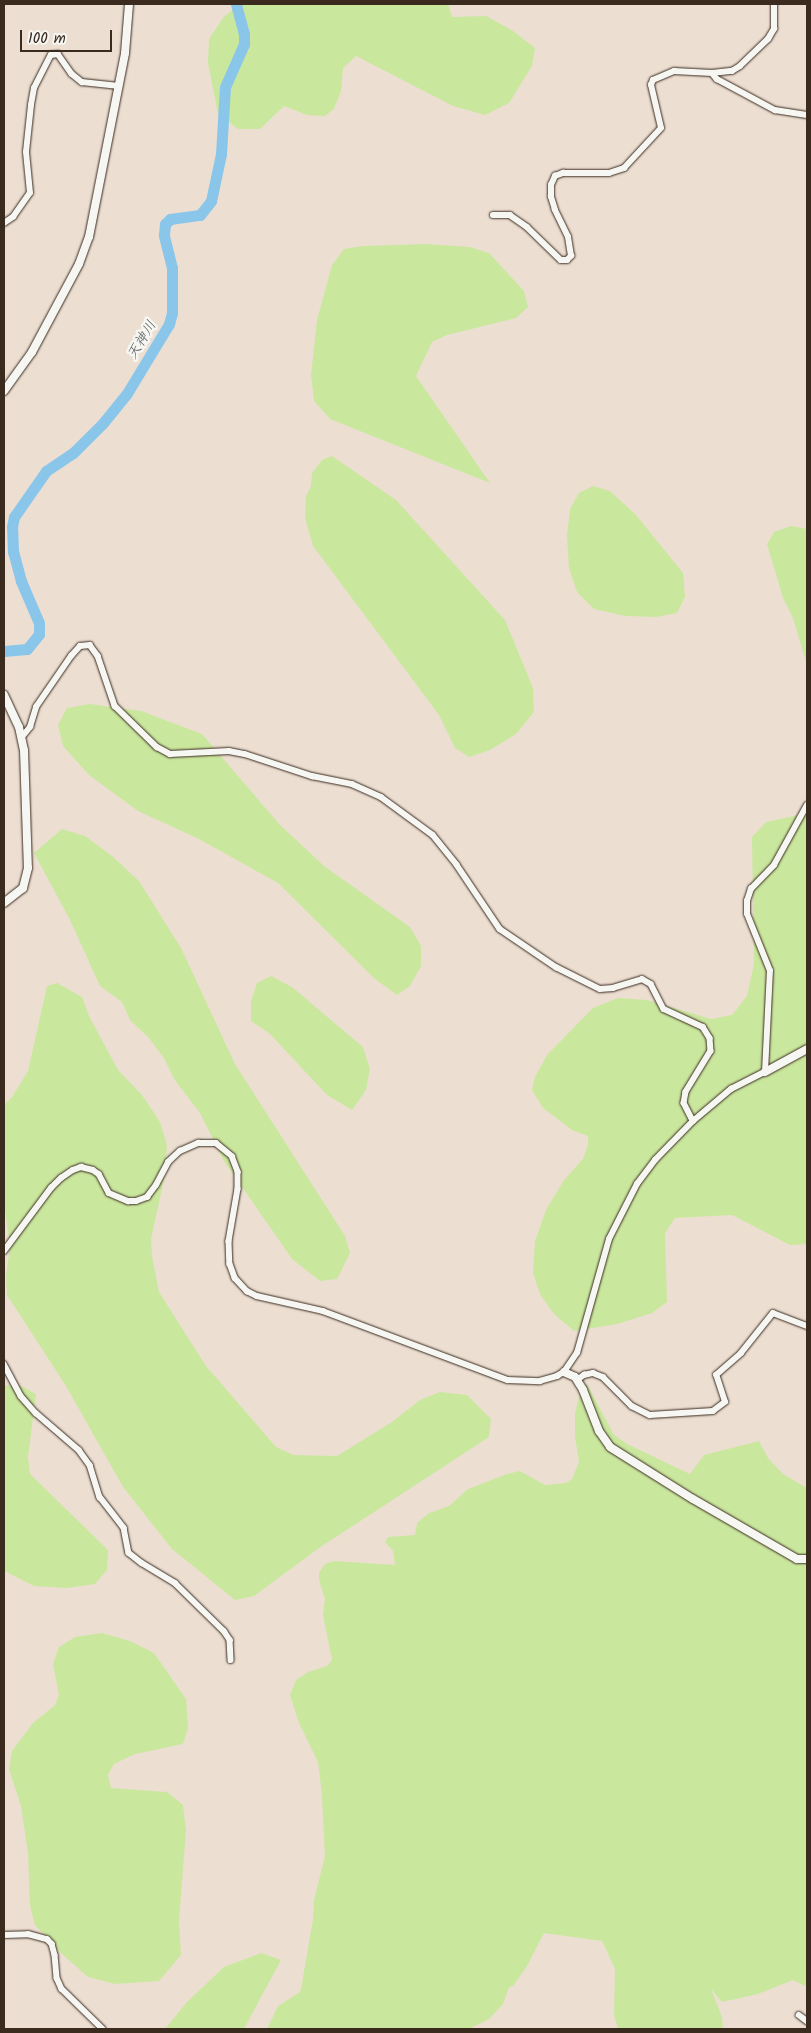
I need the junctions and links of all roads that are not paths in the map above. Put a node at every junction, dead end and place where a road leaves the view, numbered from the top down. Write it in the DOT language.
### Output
graph roads {
  1 [pos="129,4"];
  2 [pos="774,4"];
  3 [pos="712,73"];
  4 [pos="119,86"];
  5 [pos="807,115"];
  6 [pos="493,215"];
  7 [pos="4,223"];
  8 [pos="4,391"];
  9 [pos="4,695"];
  10 [pos="22,737"];
  11 [pos="807,805"];
  12 [pos="4,903"];
  13 [pos="807,1049"];
  14 [pos="765,1072"];
  15 [pos="693,1121"];
  16 [pos="4,1251"];
  17 [pos="807,1326"];
  18 [pos="4,1364"];
  19 [pos="564,1372"];
  20 [pos="577,1380"];
  21 [pos="807,1558"];
  22 [pos="231,1660"];
  23 [pos="4,1935"];
  24 [pos="799,2015"];
  25 [pos="807,2021"];
  26 [pos="103,2029"];
  1 -- 4 [label="street"];
  2 -- 3 [label="street"];
  3 -- 5 [label="street"];
  3 -- 6 [label="street"];
  4 -- 7 [label="street"];
  4 -- 8 [label="street"];
  9 -- 10 [label="street"];
  10 -- 12 [label="street"];
  10 -- 15 [label="street"];
  11 -- 14 [label="street"];
  13 -- 14 [label="street"];
  14 -- 15 [label="street"];
  15 -- 19 [label="street"];
  16 -- 19 [label="street"];
  17 -- 20 [label="street"];
  18 -- 22 [label="street"];
  19 -- 20 [label="street"];
  20 -- 21 [label="street"];
  23 -- 26 [label="street"];
  24 -- 25 [label="street"];
}
